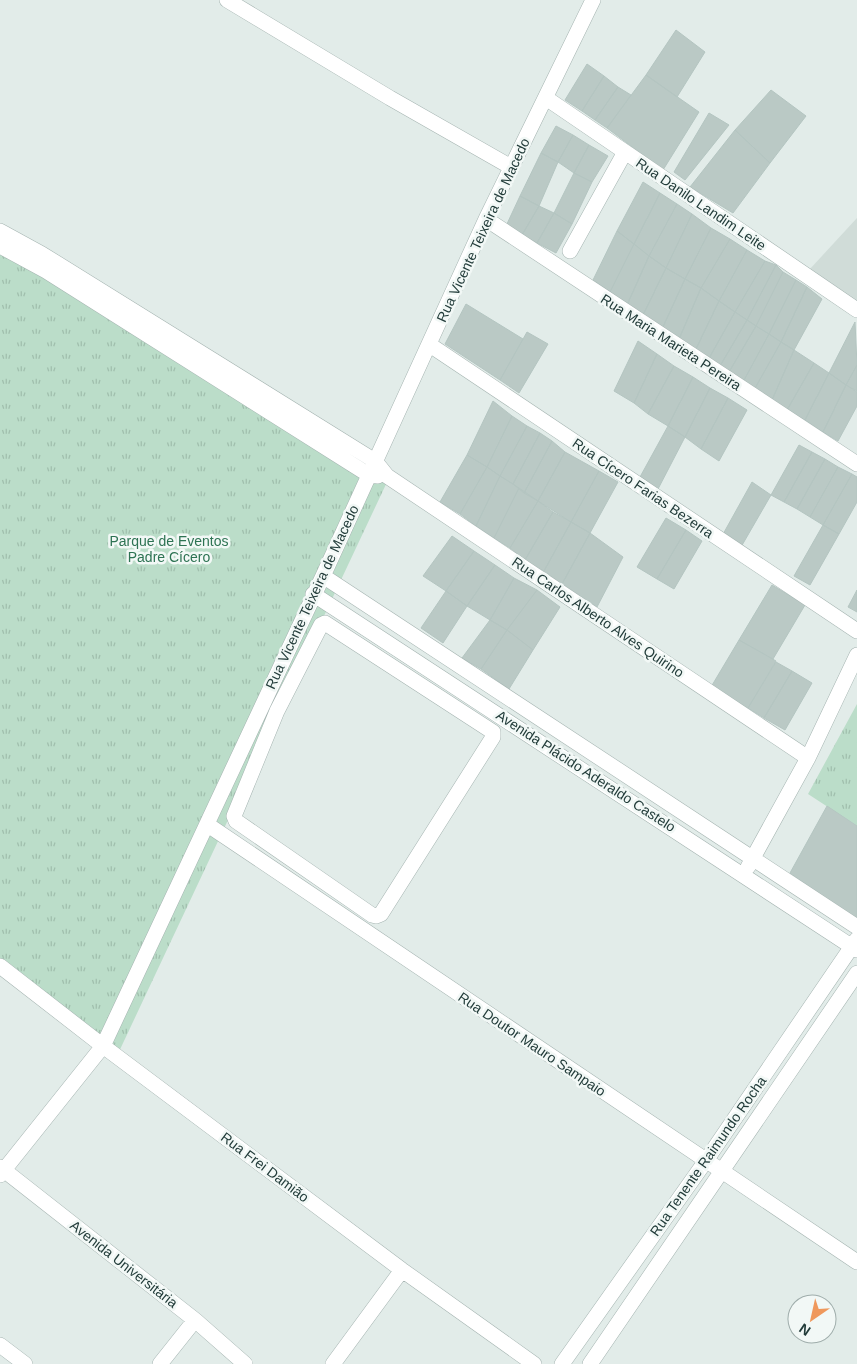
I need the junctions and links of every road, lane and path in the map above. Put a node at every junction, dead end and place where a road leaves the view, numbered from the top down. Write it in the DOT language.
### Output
graph roads {
  1 [pos="227,0"];
  2 [pos="592,0"];
  3 [pos="546,98"];
  4 [pos="625,152"];
  5 [pos="511,167"];
  6 [pos="486,219"];
  7 [pos="0,231"];
  8 [pos="0,246"];
  9 [pos="570,251"];
  10 [pos="108,302"];
  11 [pos="857,310"];
  12 [pos="430,345"];
  13 [pos="375,461"];
  14 [pos="857,464"];
  15 [pos="369,475"];
  16 [pos="387,476"];
  17 [pos="324,576"];
  18 [pos="314,594"];
  19 [pos="857,631"];
  20 [pos="857,655"];
  21 [pos="511,700"];
  22 [pos="262,704"];
  23 [pos="277,711"];
  24 [pos="500,715"];
  25 [pos="808,758"];
  26 [pos="208,825"];
  27 [pos="752,859"];
  28 [pos="743,875"];
  29 [pos="857,927"];
  30 [pos="855,945"];
  31 [pos="0,966"];
  32 [pos="857,973"];
  33 [pos="103,1046"];
  34 [pos="779,1054"];
  35 [pos="794,1064"];
  36 [pos="705,1162"];
  37 [pos="1,1171"];
  38 [pos="721,1171"];
  39 [pos="856,1258"];
  40 [pos="402,1270"];
  41 [pos="195,1320"];
  42 [pos="0,1345"];
  43 [pos="25,1364"];
  44 [pos="160,1364"];
  45 [pos="245,1364"];
  46 [pos="333,1364"];
  47 [pos="534,1364"];
  48 [pos="562,1364"];
  49 [pos="590,1364"];
  1 -- 5 [label="street"];
  2 -- 3 [label="street, Rua Vicente Teixeira de Macedo"];
  3 -- 4 [label="street, Rua Danilo Landim Leite"];
  3 -- 5 [label="street, Rua Vicente Teixeira de Macedo"];
  4 -- 9 [label="street"];
  4 -- 11 [label="street, Rua Danilo Landim Leite"];
  5 -- 6 [label="street, Rua Vicente Teixeira de Macedo"];
  6 -- 12 [label="street, Rua Vicente Teixeira de Macedo"];
  6 -- 14 [label="street, Rua Maria Marieta Pereira"];
  7 -- 10 [label="street"];
  8 -- 10 [label="street"];
  10 -- 13 [label="street"];
  10 -- 15 [label="street"];
  12 -- 13 [label="street, Rua Vicente Teixeira de Macedo"];
  12 -- 19 [label="street, Rua Cícero Farias Bezerra"];
  13 -- 15 [label="street, Rua Vicente Teixeira de Macedo"];
  13 -- 16 [label="street"];
  15 -- 16 [label="street"];
  15 -- 17 [label="street, Rua Vicente Teixeira de Macedo"];
  16 -- 25 [label="street, Rua Carlos Alberto Alves Quirino"];
  17 -- 18 [label="street, Rua Vicente Teixeira de Macedo"];
  17 -- 21 [label="street, Avenida Plácido Aderaldo Castelo"];
  18 -- 22 [label="street, Rua Vicente Teixeira de Macedo"];
  18 -- 24 [label="street, Avenida Plácido Aderaldo Castelo"];
  20 -- 25 [label="street"];
  21 -- 24 [label="street"];
  21 -- 27 [label="street, Avenida Plácido Aderaldo Castelo"];
  22 -- 23 [label="street"];
  22 -- 26 [label="street, Rua Vicente Teixeira de Macedo"];
  23 -- 23 [label="street"];
  24 -- 28 [label="street, Avenida Plácido Aderaldo Castelo"];
  25 -- 27 [label="street"];
  26 -- 33 [label="street, Rua Vicente Teixeira de Macedo"];
  26 -- 36 [label="street, Rua Doutor Mauro Sampaio"];
  27 -- 28 [label="street"];
  27 -- 29 [label="street, Avenida Plácido Aderaldo Castelo"];
  28 -- 30 [label="street, Avenida Plácido Aderaldo Castelo"];
  30 -- 34 [label="street, Rua Tenente Raimundo Rocha"];
  31 -- 33 [label="street, Rua Frei Damião"];
  32 -- 35 [label="street, Rua Tenente Raimundo Rocha"];
  33 -- 37 [label="street, Rua Vicente Teixeira de Macedo"];
  33 -- 40 [label="street, Rua Frei Damião"];
  34 -- 35 [label="street"];
  34 -- 36 [label="street, Rua Tenente Raimundo Rocha"];
  35 -- 38 [label="street, Rua Tenente Raimundo Rocha"];
  36 -- 38 [label="street, Rua Doutor Mauro Sampaio"];
  36 -- 48 [label="street, Rua Tenente Raimundo Rocha"];
  37 -- 41 [label="street, Avenida Universitária"];
  38 -- 39 [label="street, Rua Doutor Mauro Sampaio"];
  38 -- 49 [label="street, Rua Tenente Raimundo Rocha"];
  40 -- 46 [label="street"];
  40 -- 47 [label="street, Rua Frei Damião"];
  41 -- 44 [label="street"];
  41 -- 45 [label="street, Avenida Universitária"];
  42 -- 43 [label="street"];
}
